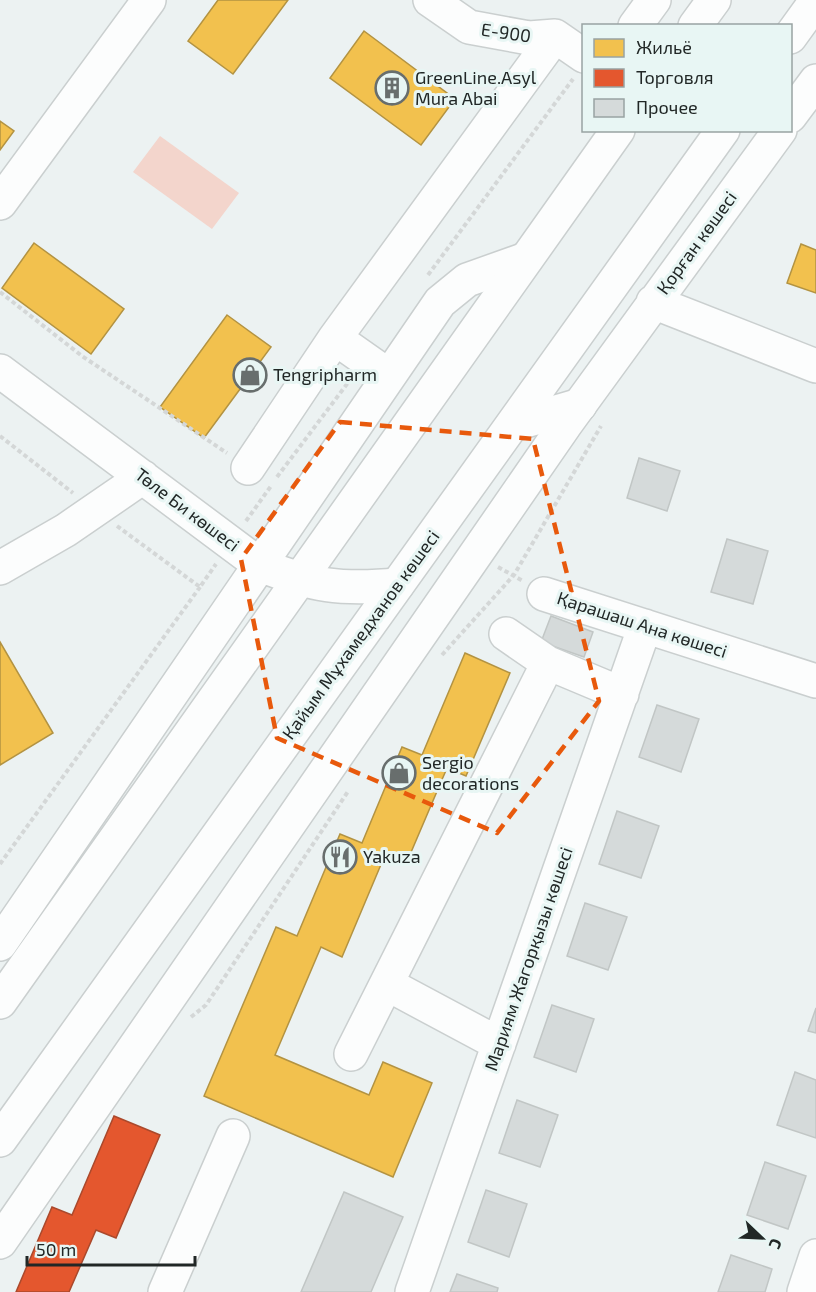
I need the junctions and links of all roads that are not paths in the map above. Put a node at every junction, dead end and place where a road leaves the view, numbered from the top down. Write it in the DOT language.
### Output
graph roads {
  1 [pos="149,0"];
  2 [pos="430,0"];
  3 [pos="654,0"];
  4 [pos="714,0"];
  5 [pos="816,1"];
  6 [pos="636,24"];
  7 [pos="697,24"];
  8 [pos="792,34"];
  9 [pos="555,36"];
  10 [pos="582,55"];
  11 [pos="816,81"];
  12 [pos="792,113"];
  13 [pos="596,132"];
  14 [pos="617,132"];
  15 [pos="722,132"];
  16 [pos="779,132"];
  17 [pos="594,163"];
  18 [pos="0,203"];
  19 [pos="526,259"];
  20 [pos="654,302"];
  21 [pos="335,338"];
  22 [pos="816,366"];
  23 [pos="0,371"];
  24 [pos="389,376"];
  25 [pos="592,413"];
  26 [pos="512,424"];
  27 [pos="260,476"];
  28 [pos="142,477"];
  29 [pos="260,565"];
  30 [pos="0,568"];
  31 [pos="299,581"];
  32 [pos="397,585"];
  33 [pos="544,594"];
  34 [pos="645,626"];
  35 [pos="506,634"];
  36 [pos="548,663"];
  37 [pos="816,681"];
  38 [pos="622,694"];
  39 [pos="0,944"];
  40 [pos="387,984"];
  41 [pos="0,1002"];
  42 [pos="499,1044"];
  43 [pos="351,1054"];
  44 [pos="233,1136"];
  45 [pos="0,1140"];
  46 [pos="0,1242"];
  47 [pos="816,1256"];
  48 [pos="165,1292"];
  49 [pos="412,1292"];
  50 [pos="804,1292"];
  1 -- 18 [label="street"];
  2 -- 9 [label="street, E-900"];
  3 -- 6 [label="street"];
  4 -- 7 [label="street"];
  5 -- 8 [label="street"];
  9 -- 10 [label="street, E-900"];
  9 -- 21 [label="street"];
  11 -- 12 [label="street"];
  13 -- 17 [label="street"];
  14 -- 17 [label="street"];
  15 -- 26 [label="street, Қайым Мұхамедханов көшесі"];
  16 -- 20 [label="street, Қорған көшесі"];
  17 -- 19 [label="street"];
  19 -- 24 [label="street"];
  19 -- 31 [label="street"];
  20 -- 22 [label="street, Қорған көшесі"];
  20 -- 25 [label="street"];
  21 -- 24 [label="street"];
  21 -- 27 [label="street"];
  23 -- 28 [label="street, Төле Би көшесі"];
  24 -- 29 [label="street"];
  25 -- 26 [label="street"];
  25 -- 46 [label="street"];
  26 -- 32 [label="street, Қайым Мұхамедханов көшесі"];
  28 -- 29 [label="street, Төле Би көшесі"];
  28 -- 30 [label="street"];
  29 -- 31 [label="street, Төле Би көшесі"];
  29 -- 39 [label="street"];
  31 -- 32 [label="street, Төле Би көшесі"];
  31 -- 41 [label="street"];
  32 -- 45 [label="street, Қайым Мұхамедханов көшесі"];
  33 -- 34 [label="street, Қарашаш Ана көшесі"];
  34 -- 37 [label="street, Қарашаш Ана көшесі"];
  34 -- 38 [label="street, Мариям Жагорқызы көшесі"];
  35 -- 36 [label="street"];
  36 -- 38 [label="street"];
  36 -- 40 [label="street"];
  38 -- 42 [label="street, Мариям Жагорқызы көшесі"];
  40 -- 42 [label="street"];
  40 -- 43 [label="street"];
  42 -- 49 [label="street, Мариям Жагорқызы көшесі"];
  44 -- 48 [label="street"];
  47 -- 50 [label="street"];
}
